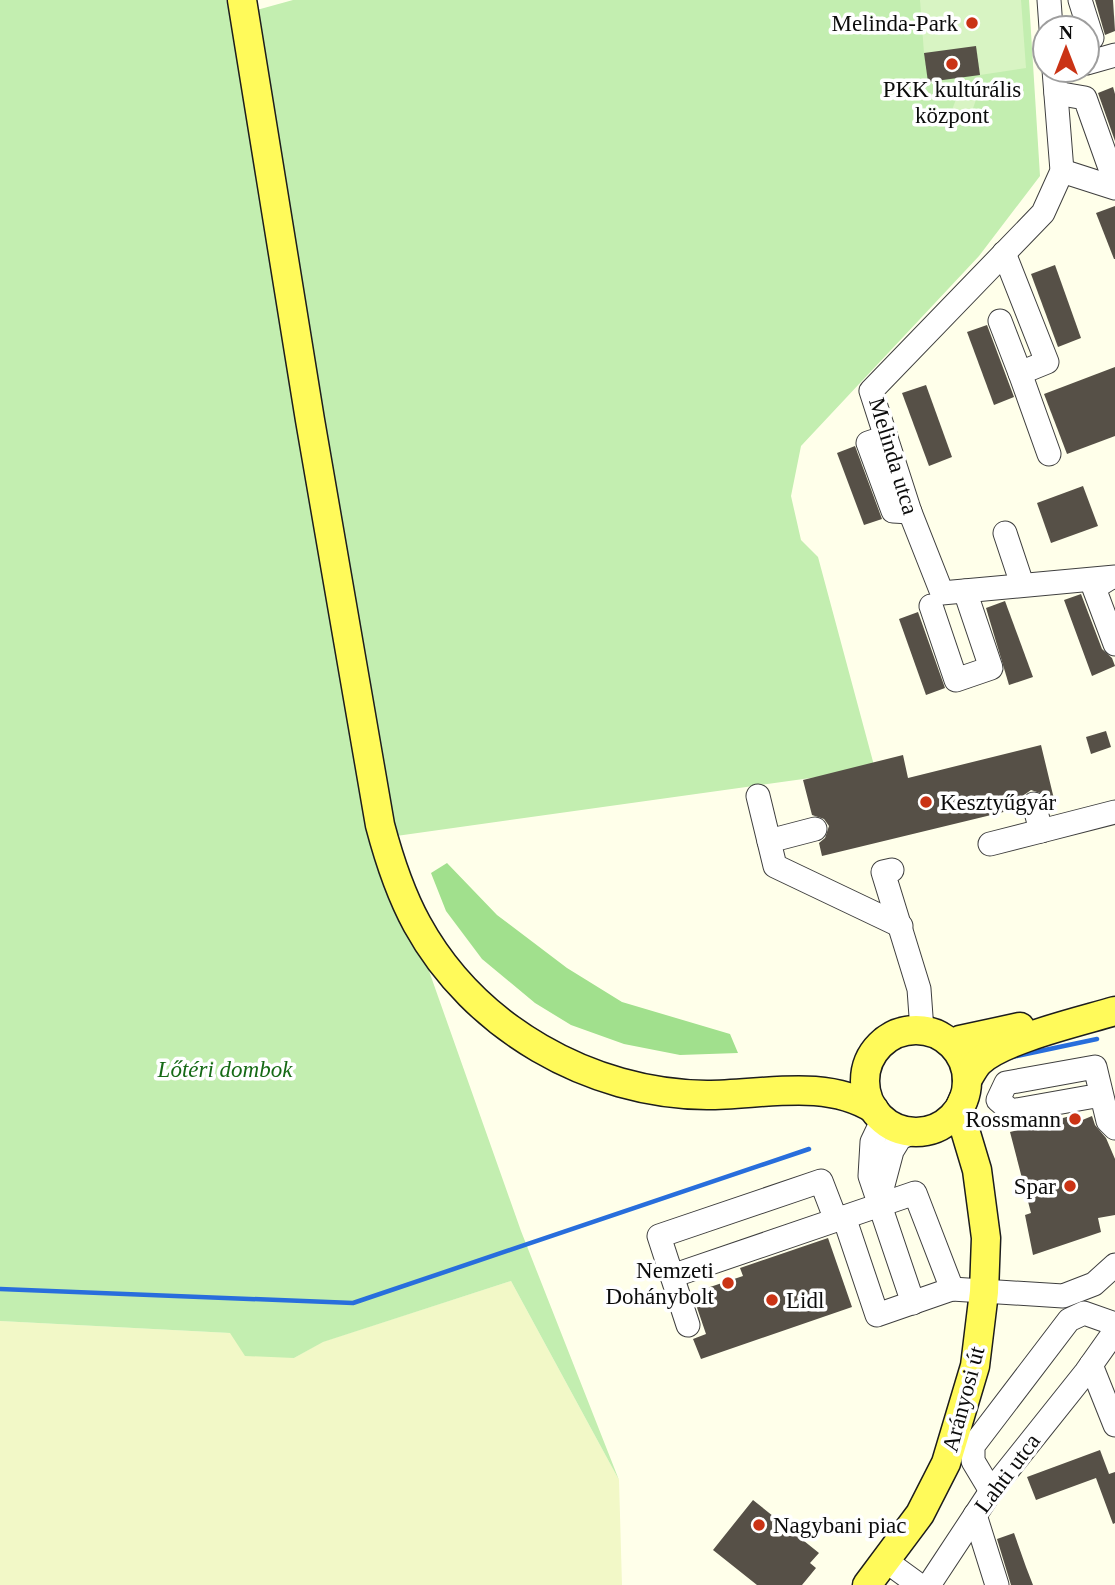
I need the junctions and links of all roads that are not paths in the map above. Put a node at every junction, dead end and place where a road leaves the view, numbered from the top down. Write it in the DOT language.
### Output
graph roads {
  1 [pos="243,0"];
  2 [pos="1057,84"];
  3 [pos="1067,84"];
  4 [pos="1062,171"];
  5 [pos="1113,180"];
  6 [pos="1004,253"];
  7 [pos="1000,321"];
  8 [pos="1020,373"];
  9 [pos="1049,454"];
  10 [pos="1005,533"];
  11 [pos="1113,578"];
  12 [pos="1022,584"];
  13 [pos="965,590"];
  14 [pos="931,606"];
  15 [pos="1115,644"];
  16 [pos="758,796"];
  17 [pos="1034,804"];
  18 [pos="1115,812"];
  19 [pos="815,829"];
  20 [pos="1041,831"];
  21 [pos="769,841"];
  22 [pos="990,844"];
  23 [pos="892,870"];
  24 [pos="901,926"];
  25 [pos="922,1030"];
  26 [pos="952,1044"];
  27 [pos="868,1064"];
  28 [pos="1104,1082"];
  29 [pos="965,1090"];
  30 [pos="771,1091"];
  31 [pos="878,1114"];
  32 [pos="1115,1128"];
  33 [pos="921,1131"];
  34 [pos="979,1189"];
  35 [pos="878,1204"];
  36 [pos="840,1218"];
  37 [pos="1115,1265"];
  38 [pos="672,1276"];
  39 [pos="951,1289"];
  40 [pos="984,1292"];
  41 [pos="913,1303"];
  42 [pos="1115,1324"];
  43 [pos="688,1325"];
  44 [pos="1115,1331"];
  45 [pos="1091,1365"];
  46 [pos="1115,1425"];
  47 [pos="991,1491"];
  48 [pos="975,1515"];
  49 [pos="886,1562"];
  50 [pos="867,1585"];
  51 [pos="919,1585"];
  52 [pos="929,1585"];
  53 [pos="997,1585"];
  1 -- 30 [label="main road"];
  2 -- 4 [label="street, Melinda utca"];
  3 -- 5 [label="street"];
  4 -- 5 [label="street"];
  4 -- 6 [label="street, Melinda utca"];
  6 -- 8 [label="street"];
  6 -- 13 [label="street, Melinda utca"];
  7 -- 8 [label="street"];
  8 -- 9 [label="street"];
  10 -- 12 [label="street"];
  11 -- 12 [label="street, Melinda utca"];
  11 -- 15 [label="street"];
  12 -- 13 [label="street, Melinda utca"];
  13 -- 14 [label="street"];
  16 -- 21 [label="street"];
  17 -- 20 [label="street"];
  18 -- 20 [label="street"];
  19 -- 21 [label="street"];
  20 -- 22 [label="street"];
  21 -- 24 [label="street"];
  23 -- 24 [label="street"];
  24 -- 25 [label="street"];
  25 -- 26 [label="main road"];
  25 -- 27 [label="main road"];
  26 -- 29 [label="main road"];
  26 -- 29 [label="main road"];
  27 -- 30 [label="main road"];
  27 -- 31 [label="main road"];
  28 -- 32 [label="street"];
  29 -- 33 [label="main road"];
  29 -- 34 [label="main road, Arányosi út"];
  30 -- 31 [label="main road"];
  31 -- 33 [label="main road"];
  31 -- 35 [label="street"];
  33 -- 34 [label="main road"];
  33 -- 35 [label="street"];
  34 -- 40 [label="main road, Arányosi út"];
  35 -- 36 [label="street"];
  35 -- 39 [label="street"];
  35 -- 41 [label="street"];
  36 -- 38 [label="street"];
  36 -- 38 [label="street"];
  36 -- 41 [label="street"];
  37 -- 40 [label="street"];
  38 -- 43 [label="street"];
  39 -- 40 [label="street"];
  39 -- 41 [label="street"];
  40 -- 49 [label="main road, Arányosi út"];
  42 -- 47 [label="street"];
  44 -- 45 [label="street, Lahti utca"];
  45 -- 46 [label="street"];
  45 -- 47 [label="street, Lahti utca"];
  47 -- 48 [label="street, Lahti utca"];
  48 -- 52 [label="street, Lahti utca"];
  48 -- 53 [label="street"];
  49 -- 50 [label="main road, Arányosi út"];
  49 -- 51 [label="street"];
}
